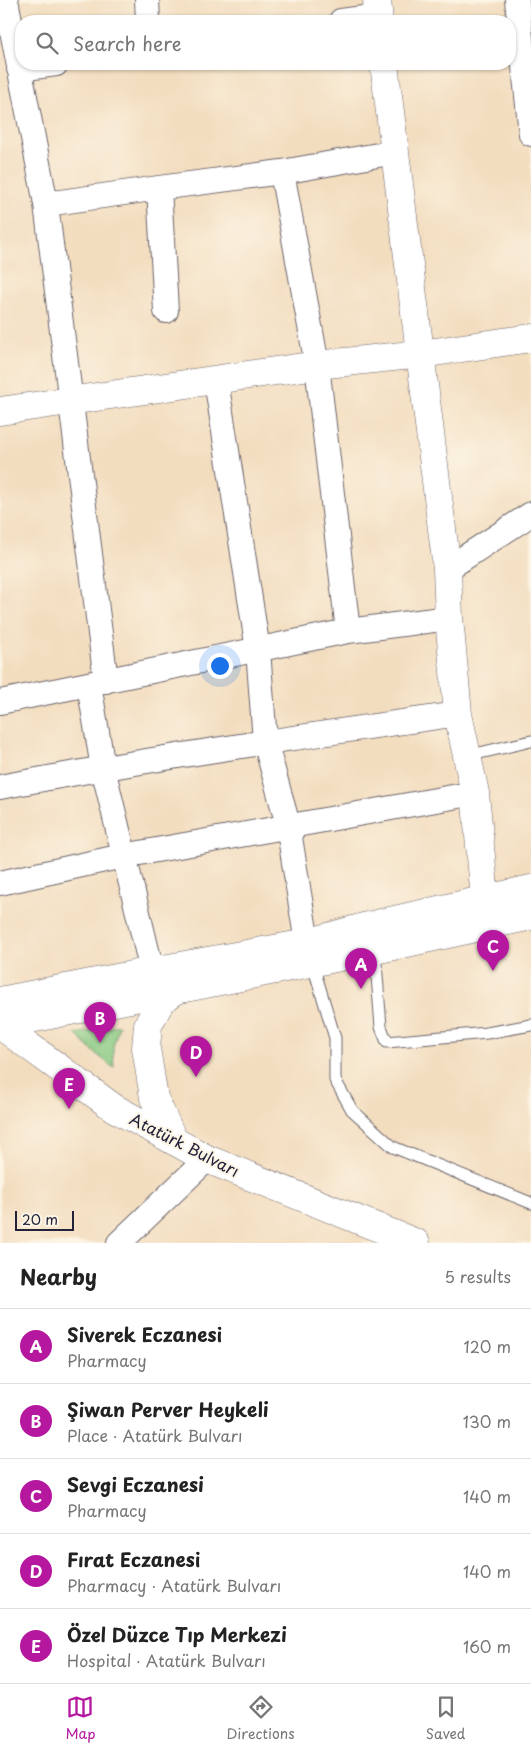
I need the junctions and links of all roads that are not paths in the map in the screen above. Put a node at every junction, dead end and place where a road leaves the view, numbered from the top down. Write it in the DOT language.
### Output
graph roads {
  1 [pos="6,0"];
  2 [pos="147,0"];
  3 [pos="517,0"];
  4 [pos="378,12"];
  5 [pos="148,15"];
  6 [pos="365,15"];
  7 [pos="15,52"];
  8 [pos="18,70"];
  9 [pos="385,70"];
  10 [pos="531,134"];
  11 [pos="395,152"];
  12 [pos="282,172"];
  13 [pos="158,188"];
  14 [pos="46,204"];
  15 [pos="166,311"];
  16 [pos="531,338"];
  17 [pos="421,354"];
  18 [pos="317,365"];
  19 [pos="216,380"];
  20 [pos="70,401"];
  21 [pos="0,411"];
  22 [pos="531,514"];
  23 [pos="447,569"];
  24 [pos="449,618"];
  25 [pos="348,631"];
  26 [pos="258,650"];
  27 [pos="98,682"];
  28 [pos="0,702"];
  29 [pos="458,714"];
  30 [pos="266,741"];
  31 [pos="531,741"];
  32 [pos="467,756"];
  33 [pos="104,768"];
  34 [pos="0,787"];
  35 [pos="475,793"];
  36 [pos="288,825"];
  37 [pos="123,856"];
  38 [pos="0,883"];
  39 [pos="531,889"];
  40 [pos="485,899"];
  41 [pos="531,916"];
  42 [pos="370,938"];
  43 [pos="309,953"];
  44 [pos="152,971"];
  45 [pos="176,990"];
  46 [pos="0,1001"];
  47 [pos="0,1025"];
  48 [pos="531,1025"];
  49 [pos="174,1141"];
  50 [pos="207,1159"];
  51 [pos="531,1203"];
  52 [pos="119,1243"];
  53 [pos="416,1243"];
  1 -- 7 [label="street"];
  2 -- 5 [label="street"];
  3 -- 10 [label="street"];
  4 -- 6 [label="street"];
  8 -- 14 [label="street"];
  9 -- 11 [label="main road"];
  11 -- 12 [label="street"];
  11 -- 17 [label="main road"];
  12 -- 13 [label="street"];
  12 -- 18 [label="street"];
  13 -- 14 [label="street"];
  13 -- 15 [label="street"];
  14 -- 20 [label="street"];
  16 -- 17 [label="main road"];
  17 -- 18 [label="main road"];
  17 -- 23 [label="main road"];
  18 -- 19 [label="main road"];
  18 -- 25 [label="street"];
  19 -- 20 [label="main road"];
  19 -- 26 [label="street"];
  20 -- 21 [label="main road"];
  20 -- 27 [label="street"];
  22 -- 23 [label="street"];
  23 -- 24 [label="main road"];
  24 -- 25 [label="street"];
  24 -- 29 [label="main road"];
  25 -- 26 [label="street"];
  26 -- 27 [label="street"];
  26 -- 30 [label="street"];
  27 -- 28 [label="street"];
  27 -- 33 [label="street"];
  29 -- 30 [label="street"];
  29 -- 32 [label="main road"];
  30 -- 33 [label="street"];
  30 -- 36 [label="street"];
  31 -- 32 [label="lane"];
  32 -- 35 [label="main road"];
  33 -- 34 [label="street"];
  33 -- 37 [label="street"];
  35 -- 36 [label="street"];
  35 -- 40 [label="main road"];
  36 -- 37 [label="street"];
  36 -- 43 [label="street"];
  37 -- 38 [label="street"];
  37 -- 44 [label="street"];
  39 -- 40 [label="main road"];
  40 -- 42 [label="main road"];
  41 -- 42 [label="main road"];
  42 -- 43 [label="main road"];
  42 -- 48 [label="lane"];
  43 -- 44 [label="main road"];
  43 -- 45 [label="main road"];
  43 -- 51 [label="lane"];
  44 -- 46 [label="main road"];
  45 -- 47 [label="main road"];
  45 -- 49 [label="main road"];
  47 -- 49 [label="main road, Atatürk Bulvarı"];
  49 -- 50 [label="main road, Atatürk Bulvarı"];
  50 -- 52 [label="street"];
  50 -- 53 [label="main road, Atatürk Bulvarı"];
}
